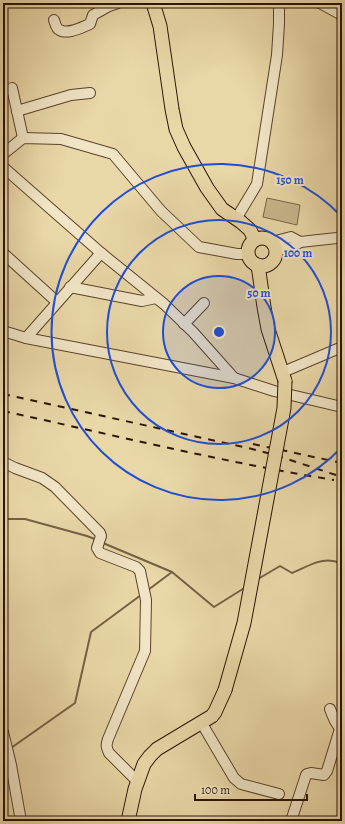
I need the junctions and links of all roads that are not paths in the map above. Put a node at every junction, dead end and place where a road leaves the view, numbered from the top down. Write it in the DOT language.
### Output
graph roads {
  1 [pos="118,3"];
  2 [pos="153,3"];
  3 [pos="279,3"];
  4 [pos="320,3"];
  5 [pos="342,15"];
  6 [pos="54,20"];
  7 [pos="12,88"];
  8 [pos="90,93"];
  9 [pos="18,111"];
  10 [pos="23,138"];
  11 [pos="3,154"];
  12 [pos="3,167"];
  13 [pos="236,218"];
  14 [pos="255,240"];
  15 [pos="340,240"];
  16 [pos="274,246"];
  17 [pos="3,253"];
  18 [pos="101,253"];
  19 [pos="248,254"];
  20 [pos="258,265"];
  21 [pos="70,287"];
  22 [pos="156,298"];
  23 [pos="57,302"];
  24 [pos="204,304"];
  25 [pos="184,324"];
  26 [pos="3,331"];
  27 [pos="26,338"];
  28 [pos="342,347"];
  29 [pos="284,376"];
  30 [pos="234,378"];
  31 [pos="342,407"];
  32 [pos="3,462"];
  33 [pos="217,708"];
  34 [pos="330,709"];
  35 [pos="201,722"];
  36 [pos="341,729"];
  37 [pos="3,732"];
  38 [pos="134,778"];
  39 [pos="279,794"];
  40 [pos="21,821"];
  41 [pos="119,821"];
  42 [pos="128,821"];
  43 [pos="291,821"];
  1 -- 6 [label="street"];
  2 -- 13 [label="main road"];
  3 -- 13 [label="street"];
  4 -- 5 [label="street"];
  7 -- 9 [label="street"];
  8 -- 9 [label="street"];
  9 -- 10 [label="street"];
  10 -- 11 [label="street"];
  10 -- 19 [label="street"];
  12 -- 18 [label="street"];
  13 -- 14 [label="main road"];
  14 -- 16 [label="main road"];
  14 -- 19 [label="main road"];
  15 -- 16 [label="street"];
  16 -- 20 [label="main road"];
  17 -- 23 [label="street"];
  18 -- 21 [label="street"];
  18 -- 22 [label="street"];
  19 -- 20 [label="main road"];
  20 -- 29 [label="main road"];
  21 -- 22 [label="street"];
  21 -- 23 [label="street"];
  22 -- 25 [label="street"];
  23 -- 27 [label="street"];
  24 -- 25 [label="street"];
  25 -- 30 [label="street"];
  26 -- 27 [label="street"];
  27 -- 30 [label="street"];
  28 -- 29 [label="street"];
  29 -- 33 [label="main road, bridge"];
  30 -- 31 [label="street"];
  32 -- 38 [label="street"];
  33 -- 35 [label="main road"];
  33 -- 38 [label="main road"];
  34 -- 36 [label="street"];
  35 -- 38 [label="main road"];
  35 -- 39 [label="street"];
  36 -- 43 [label="street"];
  37 -- 40 [label="street"];
  38 -- 41 [label="main road"];
  38 -- 42 [label="main road"];
}
